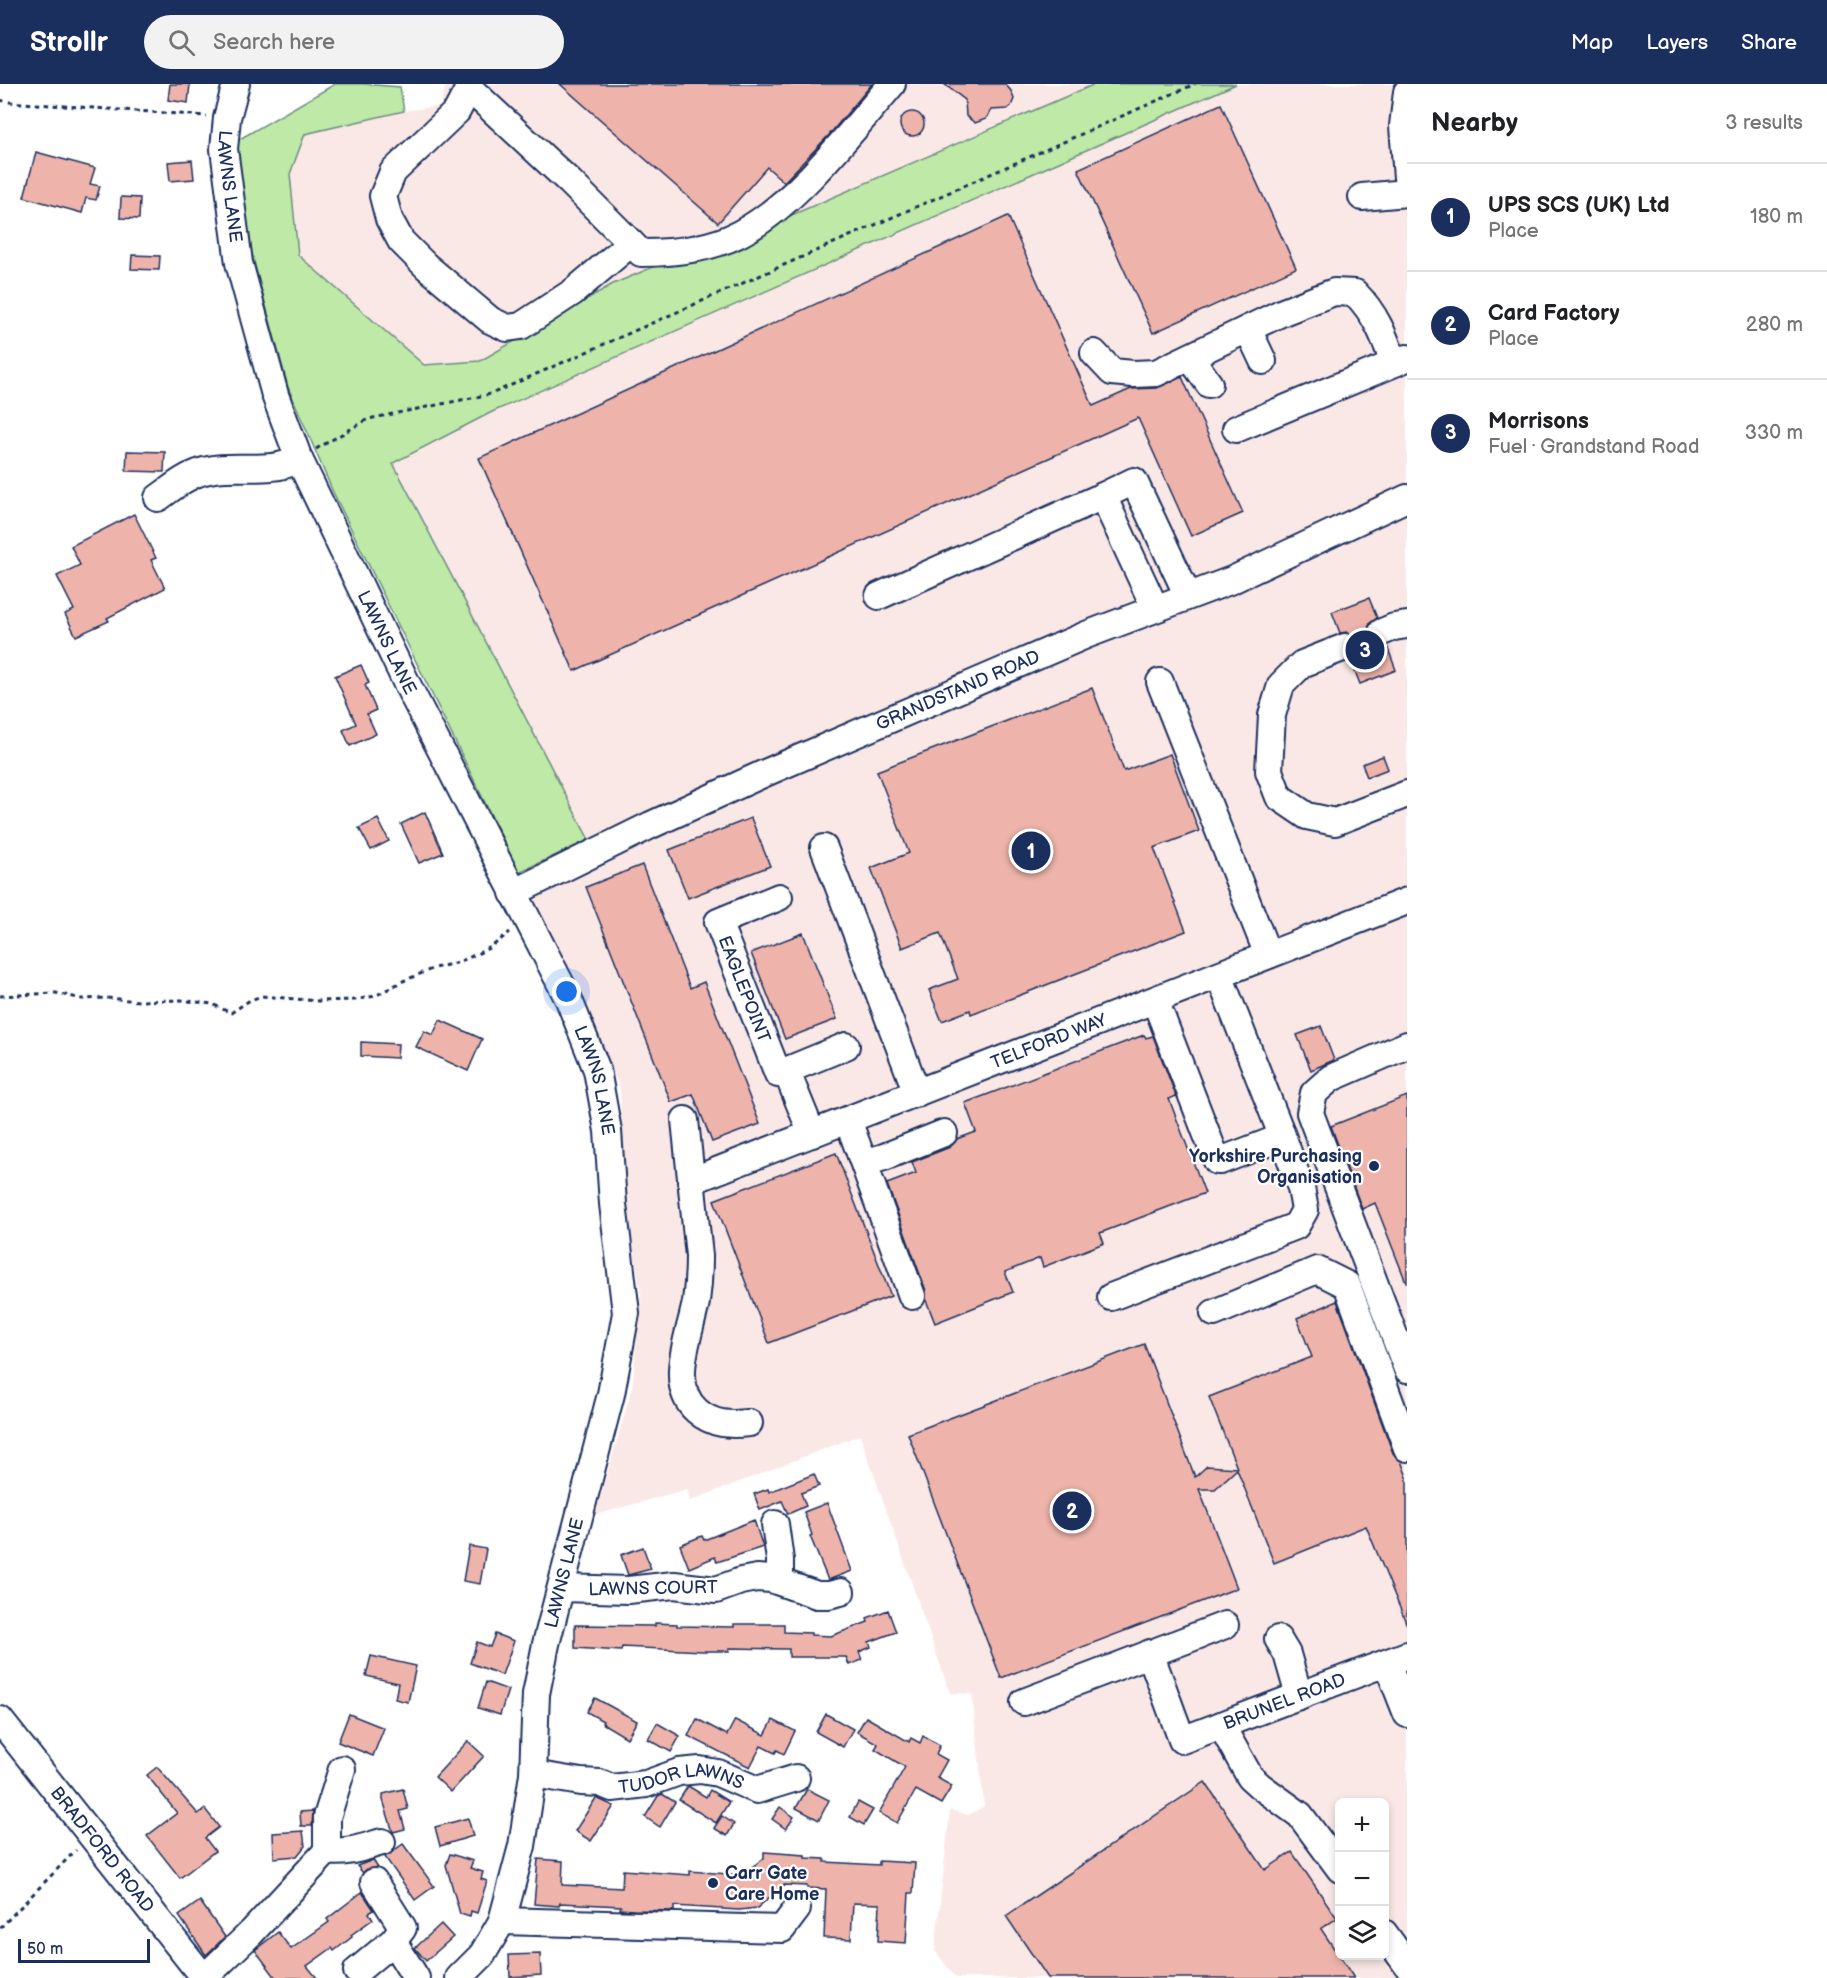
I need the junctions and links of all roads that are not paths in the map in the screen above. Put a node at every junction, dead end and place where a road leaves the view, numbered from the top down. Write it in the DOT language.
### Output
graph roads {
  1 [pos="236,84"];
  2 [pos="892,84"];
  3 [pos="469,86"];
  4 [pos="1407,92"];
  5 [pos="1407,178"];
  6 [pos="1407,193"];
  7 [pos="1362,197"];
  8 [pos="631,243"];
  9 [pos="1248,329"];
  10 [pos="1094,352"];
  11 [pos="1190,357"];
  12 [pos="1263,361"];
  13 [pos="1401,361"];
  14 [pos="1209,384"];
  15 [pos="1236,429"];
  16 [pos="299,459"];
  17 [pos="1103,496"];
  18 [pos="158,498"];
  19 [pos="1407,498"];
  20 [pos="879,596"];
  21 [pos="1188,596"];
  22 [pos="1155,608"];
  23 [pos="1407,626"];
  24 [pos="1382,632"];
  25 [pos="1345,647"];
  26 [pos="1160,682"];
  27 [pos="1407,794"];
  28 [pos="824,848"];
  29 [pos="779,897"];
  30 [pos="1407,901"];
  31 [pos="518,903"];
  32 [pos="1268,955"];
  33 [pos="1219,975"];
  34 [pos="1155,1000"];
  35 [pos="1407,1045"];
  36 [pos="846,1046"];
  37 [pos="786,1070"];
  38 [pos="917,1093"];
  39 [pos="685,1120"];
  40 [pos="848,1120"];
  41 [pos="1280,1130"];
  42 [pos="944,1133"];
  43 [pos="812,1134"];
  44 [pos="862,1158"];
  45 [pos="691,1181"];
  46 [pos="912,1296"];
  47 [pos="1112,1297"];
  48 [pos="1214,1313"];
  49 [pos="1407,1369"];
  50 [pos="749,1423"];
  51 [pos="1407,1448"];
  52 [pos="775,1524"];
  53 [pos="780,1581"];
  54 [pos="561,1588"];
  55 [pos="841,1592"];
  56 [pos="1225,1625"];
  57 [pos="1278,1639"];
  58 [pos="1150,1653"];
  59 [pos="1397,1659"];
  60 [pos="1299,1696"];
  61 [pos="1024,1702"];
  62 [pos="1407,1713"];
  63 [pos="0,1720"];
  64 [pos="1221,1725"];
  65 [pos="342,1769"];
  66 [pos="533,1774"];
  67 [pos="796,1778"];
  68 [pos="382,1842"];
  69 [pos="327,1851"];
  70 [pos="1335,1862"];
  71 [pos="374,1882"];
  72 [pos="797,1909"];
  73 [pos="502,1921"];
  74 [pos="398,1934"];
  75 [pos="1389,1940"];
  76 [pos="1407,1965"];
  77 [pos="357,1971"];
  78 [pos="204,1978"];
  79 [pos="416,1978"];
  80 [pos="459,1978"];
  1 -- 16 [label="street, LAWNS LANE"];
  2 -- 8 [label="street"];
  3 -- 8 [label="street"];
  3 -- 8 [label="street"];
  4 -- 5 [label="street"];
  6 -- 7 [label="street"];
  9 -- 11 [label="street"];
  9 -- 12 [label="street"];
  9 -- 13 [label="street"];
  10 -- 11 [label="street"];
  11 -- 14 [label="street"];
  13 -- 15 [label="street"];
  16 -- 18 [label="street"];
  16 -- 31 [label="street, LAWNS LANE"];
  17 -- 20 [label="street"];
  17 -- 21 [label="street"];
  17 -- 22 [label="street"];
  19 -- 21 [label="street, GRANDSTAND ROAD"];
  21 -- 22 [label="street, GRANDSTAND ROAD"];
  22 -- 31 [label="street, GRANDSTAND ROAD"];
  23 -- 24 [label="street"];
  25 -- 27 [label="street"];
  26 -- 32 [label="street"];
  28 -- 38 [label="street"];
  29 -- 37 [label="street, EAGLEPOINT"];
  30 -- 32 [label="street, TELFORD WAY"];
  31 -- 54 [label="street, LAWNS LANE"];
  32 -- 33 [label="street, TELFORD WAY"];
  33 -- 34 [label="street, TELFORD WAY"];
  33 -- 41 [label="street"];
  34 -- 38 [label="street, TELFORD WAY"];
  34 -- 41 [label="street"];
  35 -- 49 [label="street"];
  36 -- 37 [label="street"];
  37 -- 43 [label="street, EAGLEPOINT"];
  38 -- 40 [label="street, TELFORD WAY"];
  39 -- 45 [label="street"];
  40 -- 43 [label="street, TELFORD WAY"];
  40 -- 44 [label="street"];
  41 -- 47 [label="street"];
  42 -- 44 [label="street"];
  43 -- 45 [label="street, TELFORD WAY"];
  44 -- 46 [label="street"];
  45 -- 50 [label="street"];
  48 -- 51 [label="street"];
  52 -- 53 [label="street"];
  53 -- 54 [label="street, LAWNS COURT"];
  53 -- 55 [label="street, LAWNS COURT"];
  54 -- 66 [label="street, LAWNS LANE"];
  56 -- 58 [label="street"];
  57 -- 60 [label="street"];
  58 -- 61 [label="street"];
  58 -- 64 [label="street, BRUNEL ROAD"];
  59 -- 60 [label="street, BRUNEL ROAD"];
  59 -- 62 [label="street, BRUNEL ROAD"];
  60 -- 64 [label="street, BRUNEL ROAD"];
  63 -- 78 [label="street, BRADFORD ROAD"];
  64 -- 70 [label="street"];
  65 -- 69 [label="street"];
  66 -- 67 [label="street, TUDOR LAWNS"];
  66 -- 73 [label="street, LAWNS LANE"];
  68 -- 69 [label="street"];
  69 -- 78 [label="street"];
  71 -- 74 [label="street"];
  72 -- 73 [label="street"];
  73 -- 80 [label="street, LAWNS LANE"];
  74 -- 77 [label="street"];
  74 -- 79 [label="street"];
  75 -- 76 [label="street"];
}
